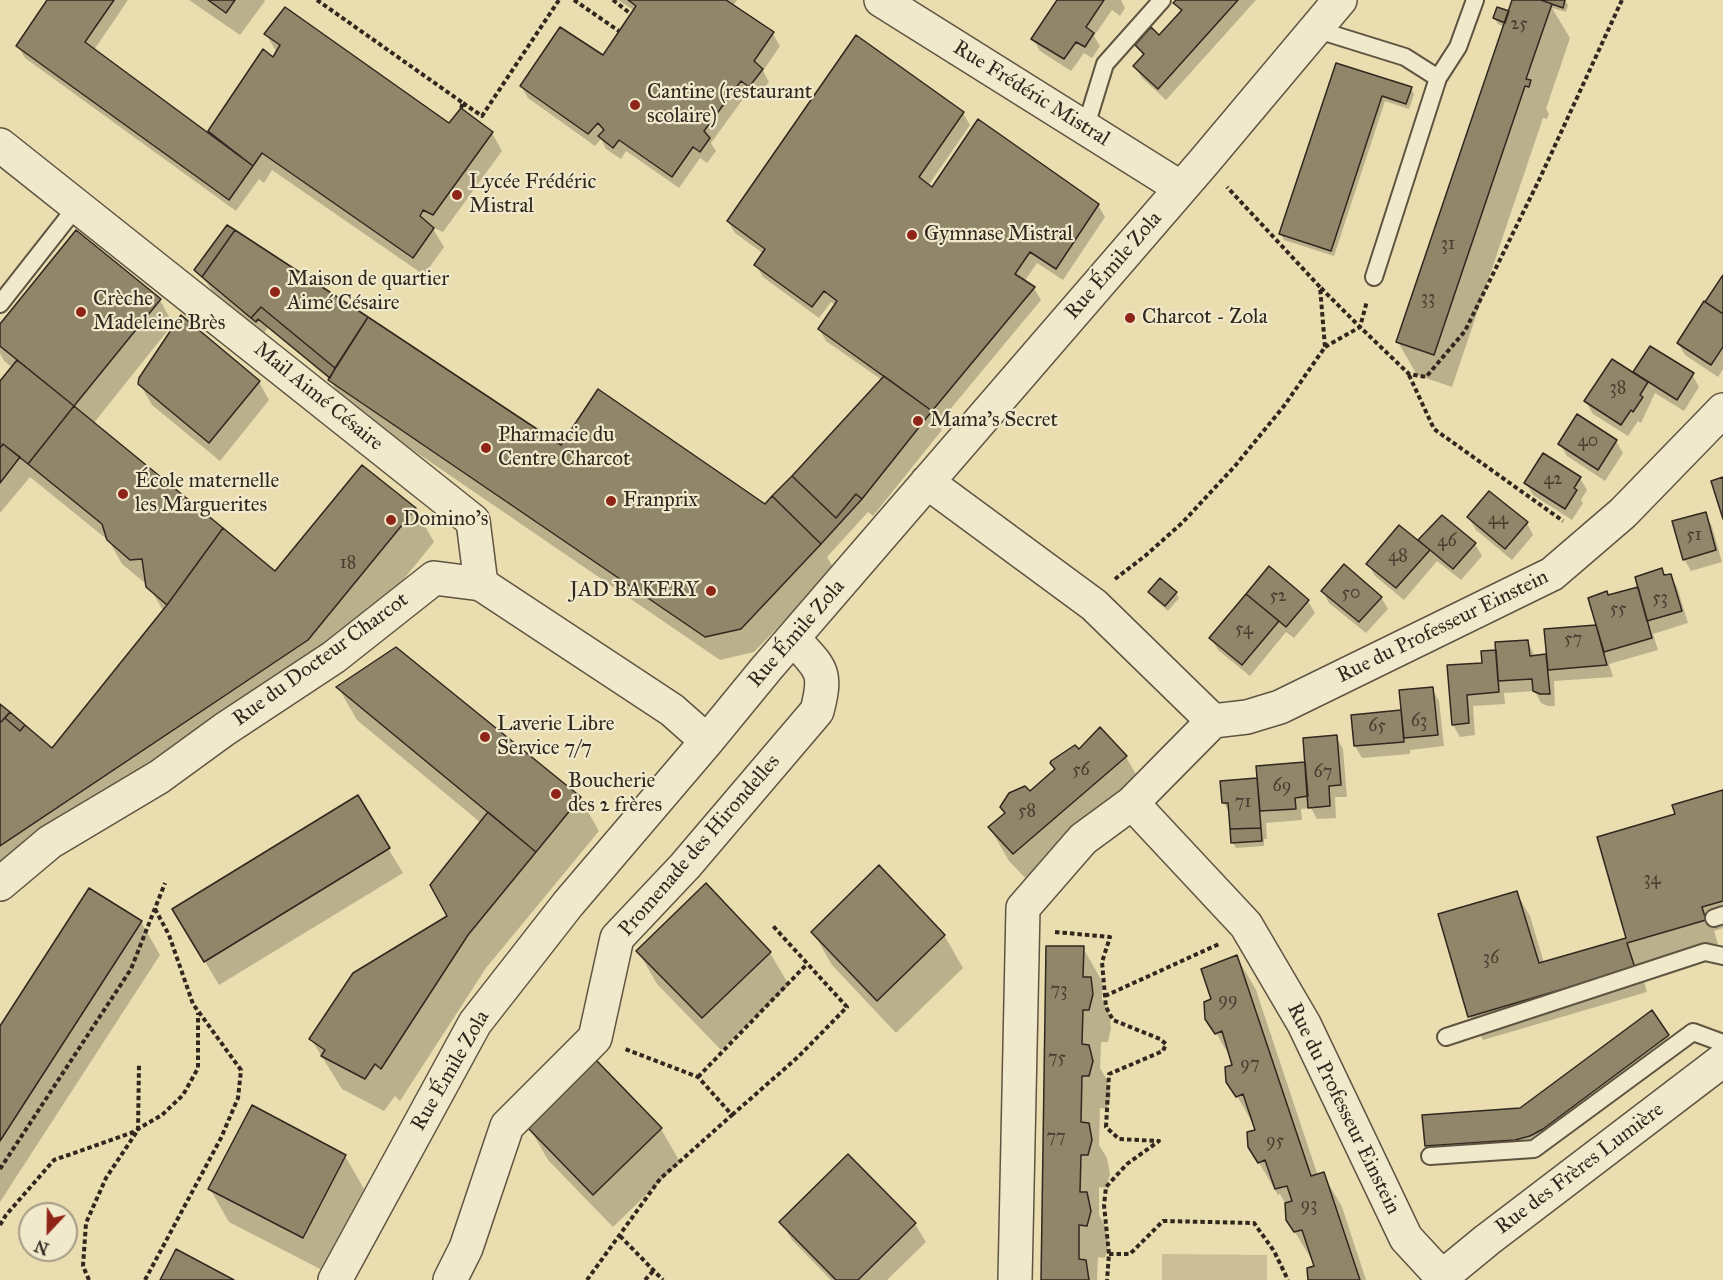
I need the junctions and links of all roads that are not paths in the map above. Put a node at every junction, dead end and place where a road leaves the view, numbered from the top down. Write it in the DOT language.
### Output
graph roads {
  1 [pos="881,0"];
  2 [pos="1162,0"];
  3 [pos="1340,0"];
  4 [pos="1475,0"];
  5 [pos="1315,29"];
  6 [pos="1438,78"];
  7 [pos="1085,129"];
  8 [pos="0,145"];
  9 [pos="1181,188"];
  10 [pos="77,206"];
  11 [pos="1374,277"];
  12 [pos="0,304"];
  13 [pos="1723,410"];
  14 [pos="927,482"];
  15 [pos="482,584"];
  16 [pos="793,638"];
  17 [pos="1213,721"];
  18 [pos="707,741"];
  19 [pos="1132,803"];
  20 [pos="0,884"];
  21 [pos="1723,956"];
  22 [pos="1446,1037"];
  23 [pos="1723,1043"];
  24 [pos="1723,1060"];
  25 [pos="1430,1156"];
  26 [pos="1441,1278"];
  27 [pos="335,1280"];
  28 [pos="450,1280"];
  29 [pos="1016,1280"];
  1 -- 7 [label="street, Rue Frédéric Mistral"];
  2 -- 7 [label="lane"];
  3 -- 5 [label="street, Rue Émile Zola"];
  4 -- 6 [label="lane"];
  5 -- 6 [label="lane"];
  5 -- 9 [label="street, Rue Émile Zola"];
  6 -- 11 [label="lane"];
  7 -- 9 [label="street, Rue Frédéric Mistral"];
  8 -- 10 [label="street, Mail Aimé Césaire"];
  9 -- 14 [label="street, Rue Émile Zola"];
  10 -- 12 [label="lane"];
  10 -- 15 [label="street, Mail Aimé Césaire"];
  13 -- 17 [label="street, Rue du Professeur Einstein"];
  14 -- 16 [label="street, Rue Émile Zola"];
  14 -- 17 [label="street"];
  15 -- 18 [label="street, Rue du Docteur Charcot"];
  15 -- 20 [label="street, Rue du Docteur Charcot"];
  16 -- 18 [label="street, Rue Émile Zola"];
  16 -- 28 [label="street, Promenade des Hirondelles"];
  17 -- 19 [label="street"];
  18 -- 27 [label="street, Rue Émile Zola"];
  19 -- 26 [label="street, Rue du Professeur Einstein"];
  19 -- 29 [label="street"];
  21 -- 22 [label="lane"];
  23 -- 25 [label="lane"];
  24 -- 26 [label="street, Rue des Frères Lumière"];
}
